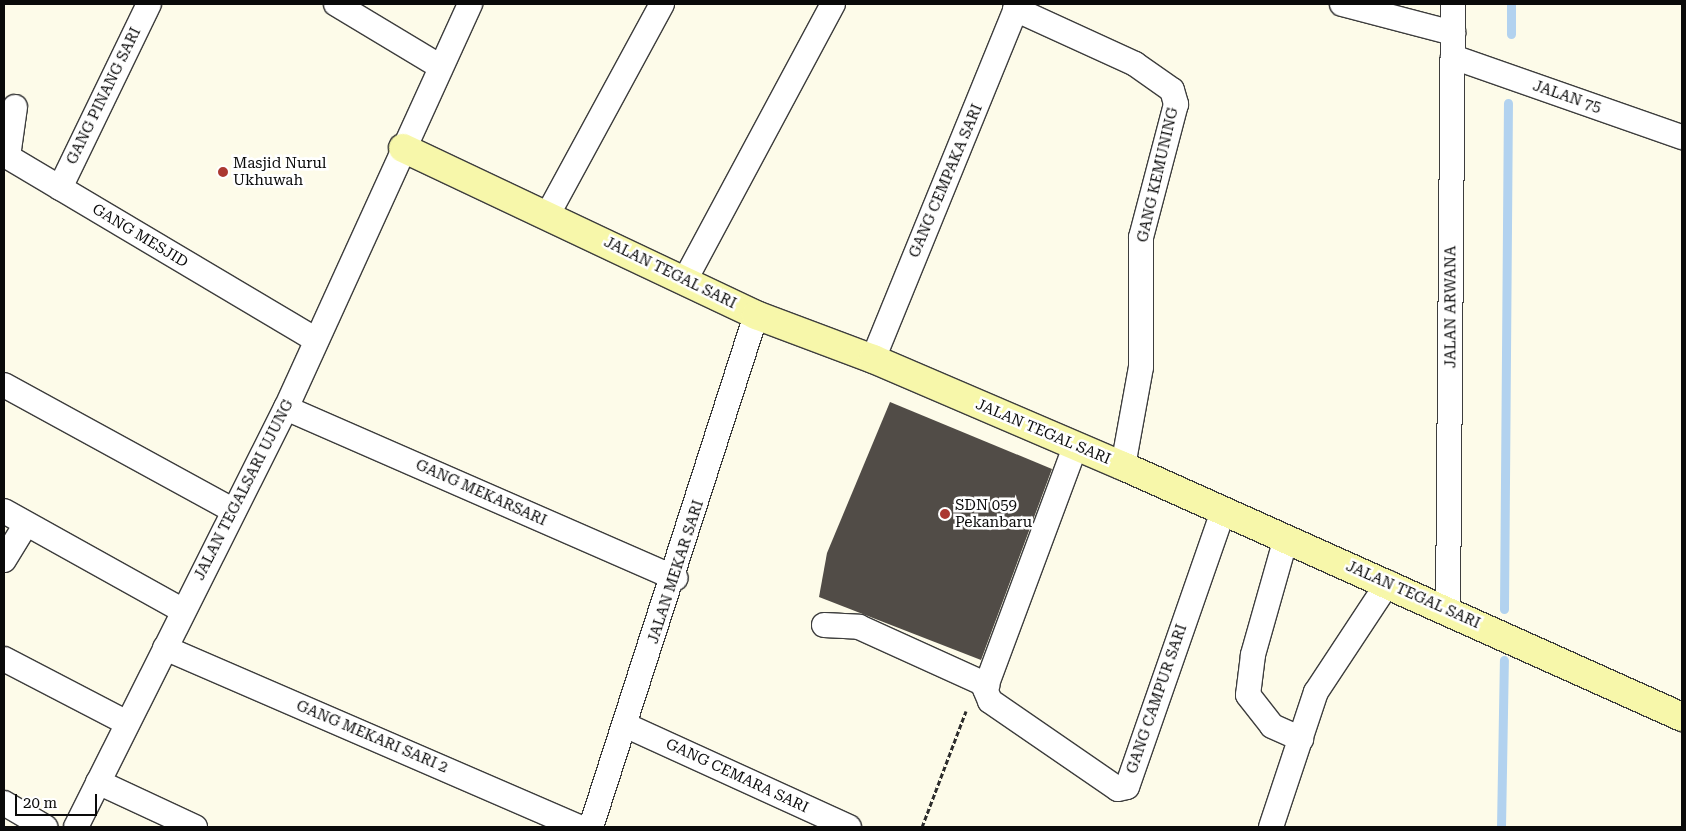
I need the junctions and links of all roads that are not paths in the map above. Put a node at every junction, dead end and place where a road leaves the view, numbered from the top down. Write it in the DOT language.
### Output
graph roads {
  1 [pos="149,4"];
  2 [pos="336,4"];
  3 [pos="470,4"];
  4 [pos="662,4"];
  5 [pos="833,4"];
  6 [pos="1342,4"];
  7 [pos="1453,4"];
  8 [pos="1017,7"];
  9 [pos="1453,33"];
  10 [pos="1453,57"];
  11 [pos="439,66"];
  12 [pos="15,107"];
  13 [pos="1682,137"];
  14 [pos="403,148"];
  15 [pos="60,188"];
  16 [pos="548,214"];
  17 [pos="684,280"];
  18 [pos="756,315"];
  19 [pos="316,340"];
  20 [pos="873,359"];
  21 [pos="4,385"];
  22 [pos="286,408"];
  23 [pos="1075,447"];
  24 [pos="1123,466"];
  25 [pos="4,511"];
  26 [pos="234,511"];
  27 [pos="1223,511"];
  28 [pos="26,524"];
  29 [pos="1286,538"];
  30 [pos="4,560"];
  31 [pos="675,578"];
  32 [pos="1388,583"];
  33 [pos="182,610"];
  34 [pos="1448,610"];
  35 [pos="824,625"];
  36 [pos="165,648"];
  37 [pos="4,659"];
  38 [pos="982,682"];
  39 [pos="1682,716"];
  40 [pos="127,723"];
  41 [pos="625,724"];
  42 [pos="1300,739"];
  43 [pos="98,782"];
  44 [pos="4,803"];
  45 [pos="45,827"];
  46 [pos="76,827"];
  47 [pos="195,827"];
  48 [pos="579,827"];
  49 [pos="591,827"];
  50 [pos="848,827"];
  51 [pos="1271,827"];
  1 -- 15 [label="street, GANG PINANG SARI"];
  2 -- 11 [label="street"];
  3 -- 11 [label="street, JALAN TEGALSARI UJUNG"];
  4 -- 16 [label="street"];
  5 -- 17 [label="street"];
  6 -- 9 [label="street"];
  7 -- 9 [label="street, JALAN ARWANA"];
  8 -- 20 [label="street, GANG CEMPAKA SARI"];
  8 -- 24 [label="street, GANG KEMUNING"];
  9 -- 10 [label="street, JALAN ARWANA"];
  10 -- 13 [label="street, JALAN 75"];
  10 -- 34 [label="street, JALAN ARWANA"];
  11 -- 14 [label="street, JALAN TEGALSARI UJUNG"];
  12 -- 15 [label="street, GANG MESJID"];
  14 -- 16 [label="street, JALAN TEGAL SARI"];
  14 -- 19 [label="street, JALAN TEGALSARI UJUNG"];
  15 -- 19 [label="street, GANG MESJID"];
  16 -- 17 [label="street, JALAN TEGAL SARI"];
  17 -- 18 [label="street, JALAN TEGAL SARI"];
  18 -- 20 [label="street, JALAN TEGAL SARI"];
  18 -- 31 [label="street, JALAN MEKAR SARI"];
  19 -- 22 [label="street, JALAN TEGALSARI UJUNG"];
  20 -- 23 [label="street, JALAN TEGAL SARI"];
  21 -- 26 [label="street"];
  22 -- 26 [label="street, JALAN TEGALSARI UJUNG"];
  22 -- 31 [label="street, GANG MEKARSARI"];
  23 -- 24 [label="street, JALAN TEGAL SARI"];
  23 -- 38 [label="street"];
  24 -- 27 [label="street, JALAN TEGAL SARI"];
  25 -- 28 [label="street"];
  26 -- 33 [label="street, JALAN TEGALSARI UJUNG"];
  27 -- 29 [label="street, JALAN TEGAL SARI"];
  27 -- 38 [label="street, GANG CAMPUR SARI"];
  28 -- 30 [label="street"];
  28 -- 33 [label="street"];
  29 -- 32 [label="street, JALAN TEGAL SARI"];
  29 -- 42 [label="street"];
  31 -- 41 [label="street, JALAN MEKAR SARI"];
  32 -- 34 [label="street, JALAN TEGAL SARI"];
  32 -- 42 [label="street"];
  33 -- 36 [label="street, JALAN TEGALSARI UJUNG"];
  34 -- 39 [label="street, JALAN TEGAL SARI"];
  35 -- 38 [label="street"];
  36 -- 40 [label="street, JALAN TEGALSARI UJUNG"];
  36 -- 48 [label="street, GANG MEKARI SARI 2"];
  37 -- 40 [label="street"];
  40 -- 43 [label="street, JALAN TEGALSARI UJUNG"];
  41 -- 49 [label="street, JALAN MEKAR SARI"];
  41 -- 50 [label="street, GANG CEMARA SARI"];
  42 -- 51 [label="street"];
  43 -- 46 [label="street, JALAN TEGALSARI UJUNG"];
  43 -- 47 [label="street"];
  44 -- 45 [label="street"];
}
